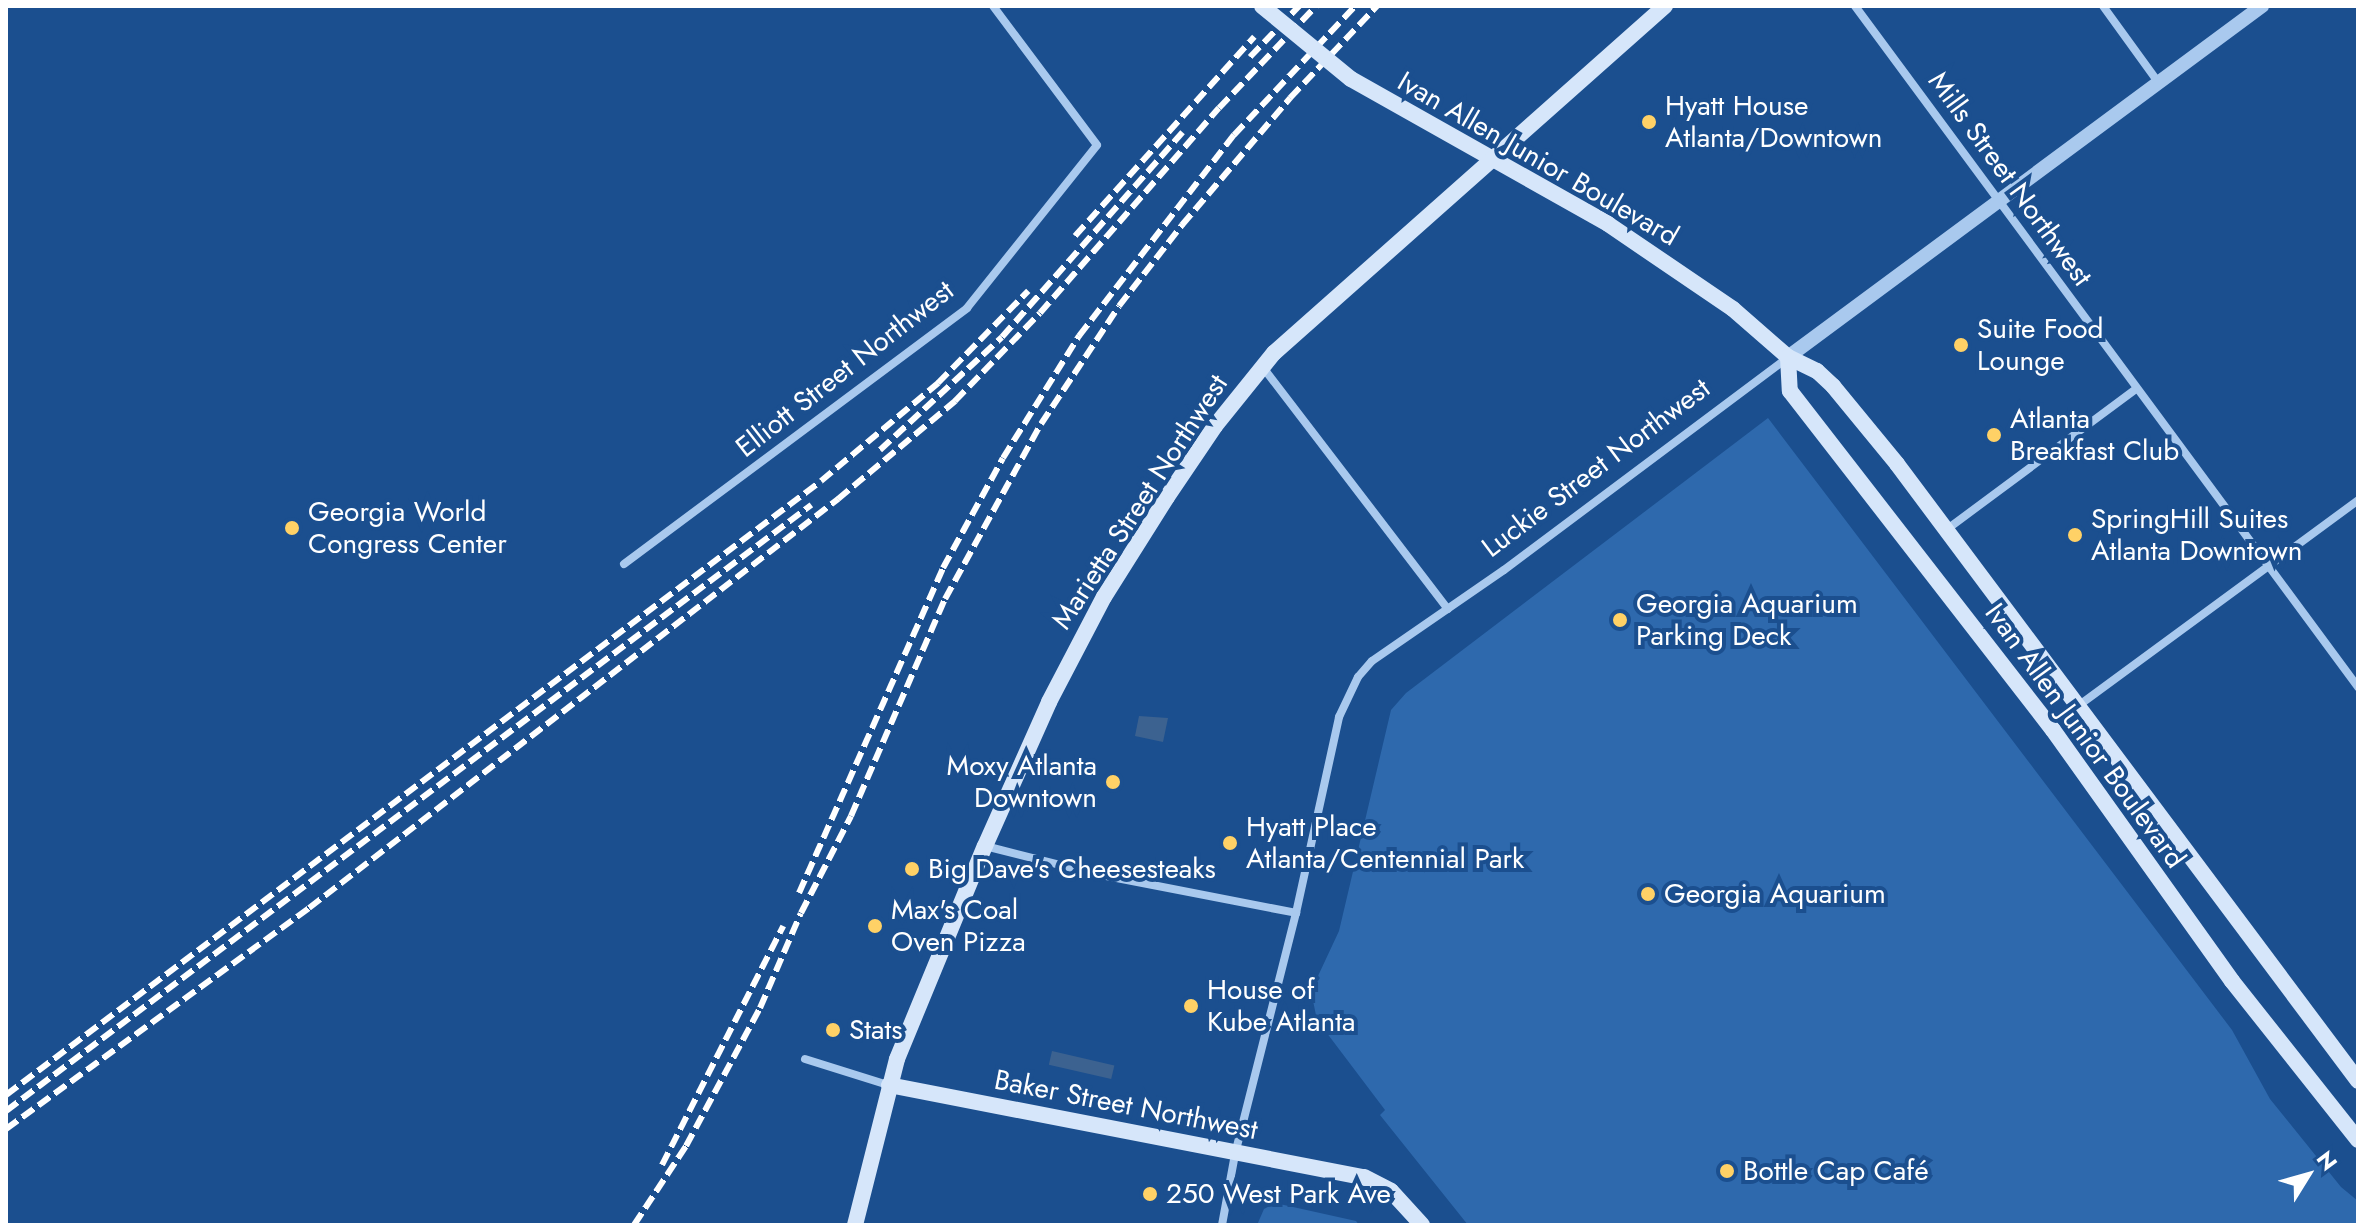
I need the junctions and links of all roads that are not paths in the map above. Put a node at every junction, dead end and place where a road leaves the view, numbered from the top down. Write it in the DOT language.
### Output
graph roads {
  1 [pos="993,6"];
  2 [pos="1262,6"];
  3 [pos="1665,6"];
  4 [pos="1855,6"];
  5 [pos="2103,6"];
  6 [pos="2262,6"];
  7 [pos="2158,82"];
  8 [pos="1492,160"];
  9 [pos="1999,200"];
  10 [pos="1788,357"];
  11 [pos="1262,366"];
  12 [pos="2136,389"];
  13 [pos="2358,500"];
  14 [pos="1946,530"];
  15 [pos="624,564"];
  16 [pos="2267,566"];
  17 [pos="1448,609"];
  18 [pos="2358,687"];
  19 [pos="2076,708"];
  20 [pos="985,846"];
  21 [pos="1296,913"];
  22 [pos="805,1059"];
  23 [pos="2355,1070"];
  24 [pos="889,1085"];
  25 [pos="2358,1140"];
  26 [pos="1235,1154"];
  27 [pos="855,1225"];
  28 [pos="1222,1225"];
  29 [pos="1422,1225"];
  1 -- 15 [label="street, Elliott Street Northwest"];
  2 -- 8 [label="main road, Ivan Allen Junior Boulevard, bridge"];
  3 -- 8 [label="main road, Marietta Street Northwest"];
  4 -- 9 [label="street, Mills Street Northwest"];
  5 -- 7 [label="street"];
  6 -- 7 [label="street, Luckie Street Northwest"];
  7 -- 9 [label="street, Luckie Street Northwest"];
  8 -- 10 [label="main road, Ivan Allen Junior Boulevard"];
  8 -- 11 [label="main road, Marietta Street Northwest"];
  9 -- 10 [label="street, Luckie Street Northwest"];
  9 -- 12 [label="street, Mills Street Northwest"];
  10 -- 14 [label="main road, Ivan Allen Junior Boulevard"];
  10 -- 17 [label="street, Luckie Street Northwest"];
  10 -- 25 [label="main road, Ivan Allen Junior Boulevard"];
  11 -- 17 [label="street"];
  11 -- 20 [label="main road, Marietta Street Northwest"];
  12 -- 14 [label="street"];
  12 -- 16 [label="street, Mills Street Northwest"];
  13 -- 16 [label="street"];
  14 -- 19 [label="main road, Ivan Allen Junior Boulevard"];
  16 -- 18 [label="street, Mills Street Northwest"];
  16 -- 19 [label="street"];
  17 -- 21 [label="street, Luckie Street Northwest"];
  19 -- 23 [label="main road, Ivan Allen Junior Boulevard"];
  20 -- 21 [label="street"];
  20 -- 24 [label="main road, Marietta Street Northwest"];
  21 -- 26 [label="street, Luckie Street Northwest"];
  22 -- 24 [label="street, Baker Street Northwest"];
  24 -- 26 [label="main road, Baker Street Northwest"];
  24 -- 27 [label="main road, Marietta Street Northwest"];
  26 -- 28 [label="street, Luckie Street Northwest"];
  26 -- 29 [label="main road, Baker Street Northwest"];
}
